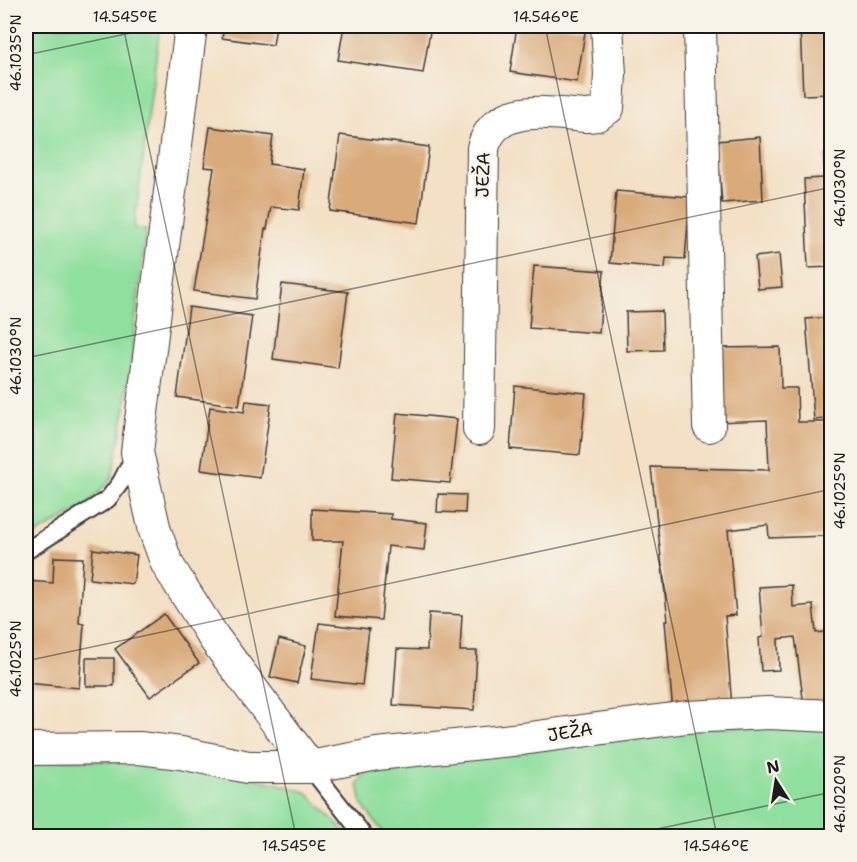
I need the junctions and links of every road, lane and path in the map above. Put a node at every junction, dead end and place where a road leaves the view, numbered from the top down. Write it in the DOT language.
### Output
graph roads {
  1 [pos="191,26"];
  2 [pos="607,26"];
  3 [pos="700,26"];
  4 [pos="709,426"];
  5 [pos="479,429"];
  6 [pos="137,452"];
  7 [pos="26,551"];
  8 [pos="831,716"];
  9 [pos="26,749"];
  10 [pos="310,767"];
  11 [pos="364,837"];
  1 -- 6 [label="street"];
  2 -- 5 [label="street, JEŽA"];
  3 -- 4 [label="street"];
  6 -- 7 [label="lane"];
  6 -- 10 [label="street"];
  8 -- 10 [label="street, JEŽA"];
  9 -- 10 [label="street, JEŽA"];
  10 -- 11 [label="lane"];
}
